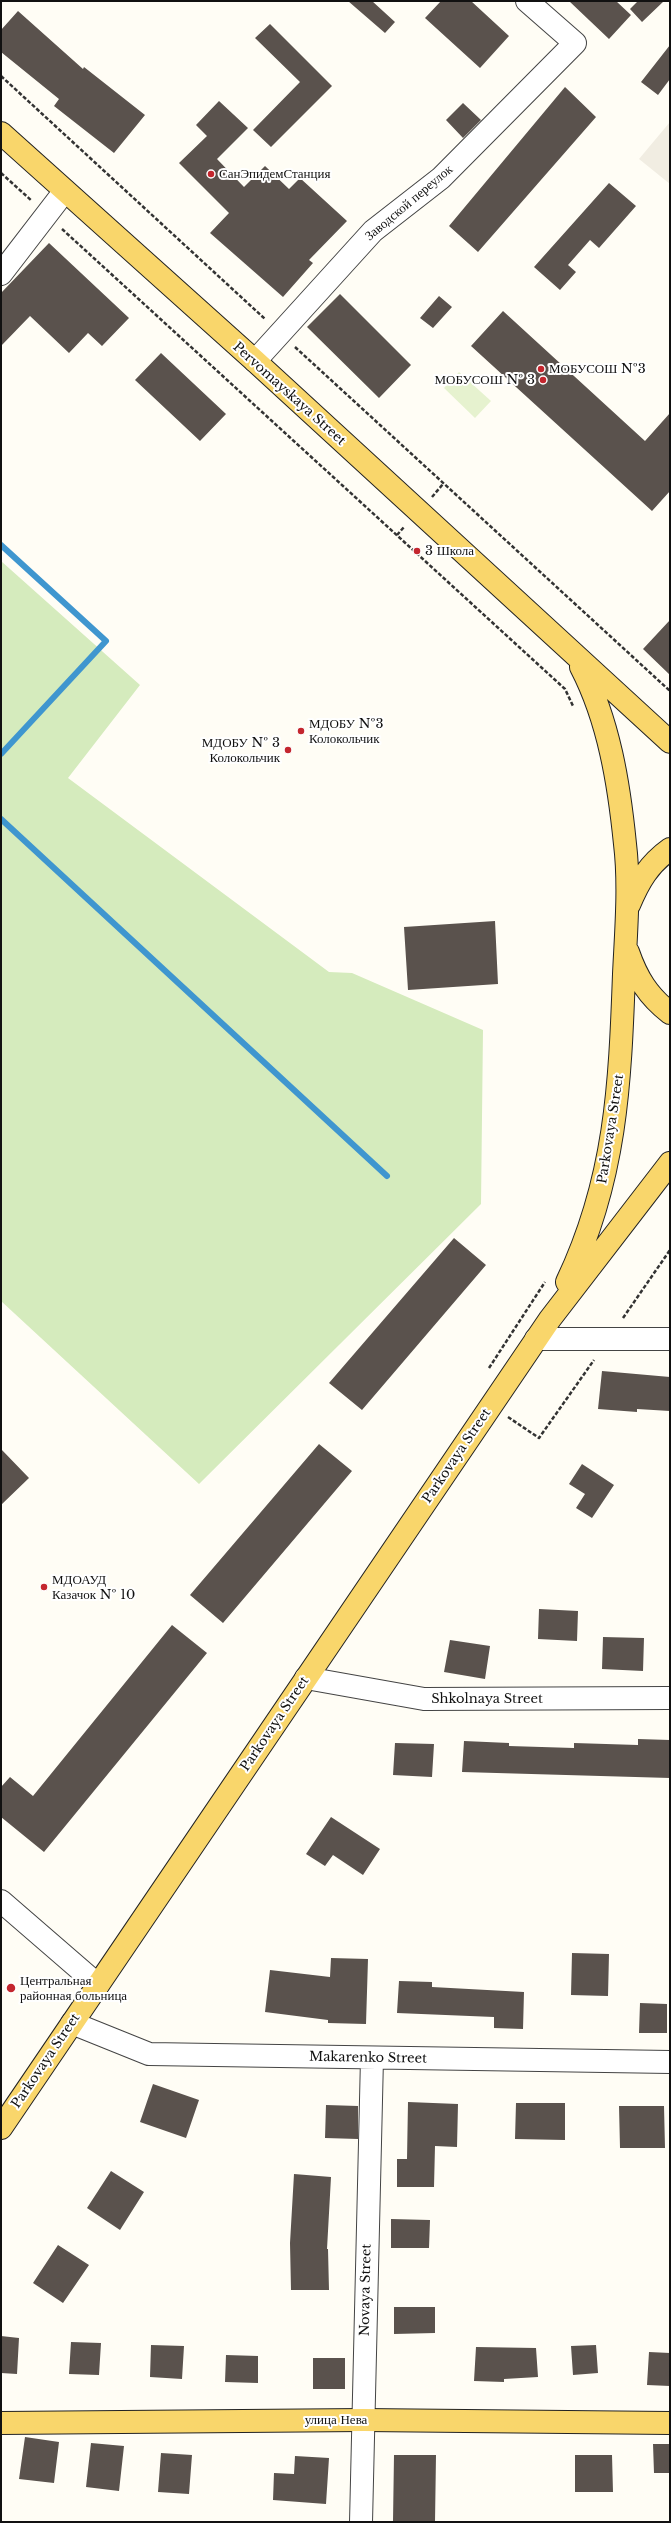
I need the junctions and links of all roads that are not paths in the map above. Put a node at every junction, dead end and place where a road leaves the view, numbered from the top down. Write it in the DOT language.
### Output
graph roads {
  1 [pos="527,1"];
  2 [pos="1,133"];
  3 [pos="64,192"];
  4 [pos="1,274"];
  5 [pos="254,361"];
  6 [pos="576,657"];
  7 [pos="670,742"];
  8 [pos="670,848"];
  9 [pos="626,928"];
  10 [pos="670,1013"];
  11 [pos="670,1163"];
  12 [pos="550,1319"];
  13 [pos="536,1339"];
  14 [pos="670,1339"];
  15 [pos="306,1678"];
  16 [pos="670,1698"];
  17 [pos="1,1901"];
  18 [pos="98,1985"];
  19 [pos="72,2023"];
  20 [pos="372,2058"];
  21 [pos="670,2062"];
  22 [pos="1,2128"];
  23 [pos="363,2420"];
  24 [pos="1,2423"];
  25 [pos="670,2423"];
  26 [pos="361,2522"];
  1 -- 5 [label="street, Заводской переулок"];
  2 -- 3 [label="main road, Pervomayskaya Street"];
  3 -- 4 [label="street"];
  3 -- 5 [label="main road, Pervomayskaya Street"];
  5 -- 6 [label="main road, Pervomayskaya Street"];
  6 -- 7 [label="main road, Pervomayskaya Street"];
  6 -- 9 [label="main road, Pervomayskaya Street"];
  8 -- 9 [label="main road"];
  9 -- 10 [label="main road"];
  9 -- 12 [label="main road, Parkovaya Street"];
  11 -- 12 [label="main road, Parkovaya Street"];
  12 -- 13 [label="main road, Parkovaya Street"];
  13 -- 14 [label="street"];
  13 -- 15 [label="main road, Parkovaya Street"];
  15 -- 16 [label="street, Shkolnaya Street"];
  15 -- 18 [label="main road, Parkovaya Street"];
  17 -- 18 [label="street"];
  18 -- 19 [label="main road, Parkovaya Street"];
  19 -- 20 [label="street, Makarenko Street"];
  19 -- 22 [label="main road, Parkovaya Street"];
  20 -- 21 [label="street, Makarenko Street"];
  20 -- 23 [label="street, Novaya Street"];
  23 -- 24 [label="main road, улица Нева"];
  23 -- 25 [label="main road, улица Нева"];
  23 -- 26 [label="street, Novaya Street"];
}
